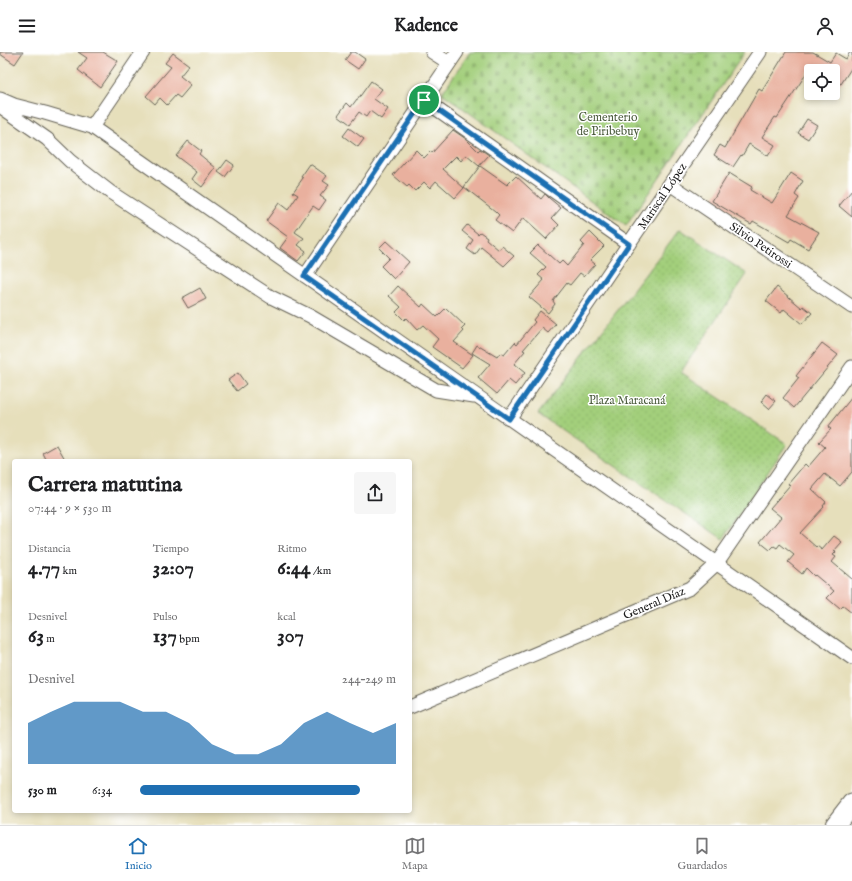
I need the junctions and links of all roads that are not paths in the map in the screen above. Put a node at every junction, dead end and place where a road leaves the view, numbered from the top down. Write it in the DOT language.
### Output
graph roads {
  1 [pos="143,52"];
  2 [pos="432,52"];
  3 [pos="457,52"];
  4 [pos="760,52"];
  5 [pos="449,63"];
  6 [pos="0,99"];
  7 [pos="424,100"];
  8 [pos="0,106"];
  9 [pos="92,127"];
  10 [pos="670,184"];
  11 [pos="629,244"];
  12 [pos="304,276"];
  13 [pos="852,307"];
  14 [pos="852,367"];
  15 [pos="477,396"];
  16 [pos="509,419"];
  17 [pos="716,564"];
  18 [pos="852,658"];
  19 [pos="412,706"];
  20 [pos="852,803"];
  21 [pos="852,822"];
  22 [pos="835,825"];
  23 [pos="849,825"];
  1 -- 9 [label="street"];
  2 -- 5 [label="street"];
  3 -- 5 [label="street"];
  4 -- 10 [label="street, Mariscal López"];
  5 -- 7 [label="street"];
  6 -- 9 [label="street"];
  7 -- 11 [label="street"];
  7 -- 12 [label="street"];
  8 -- 15 [label="street"];
  9 -- 12 [label="street"];
  10 -- 11 [label="street, Mariscal López"];
  10 -- 13 [label="street, Silvio Petirossi"];
  11 -- 16 [label="street, Mariscal López"];
  12 -- 15 [label="street"];
  14 -- 17 [label="street, General Díaz"];
  15 -- 16 [label="street"];
  16 -- 17 [label="street"];
  17 -- 18 [label="street"];
  17 -- 19 [label="street, General Díaz"];
  20 -- 22 [label="street"];
  21 -- 23 [label="street"];
}
